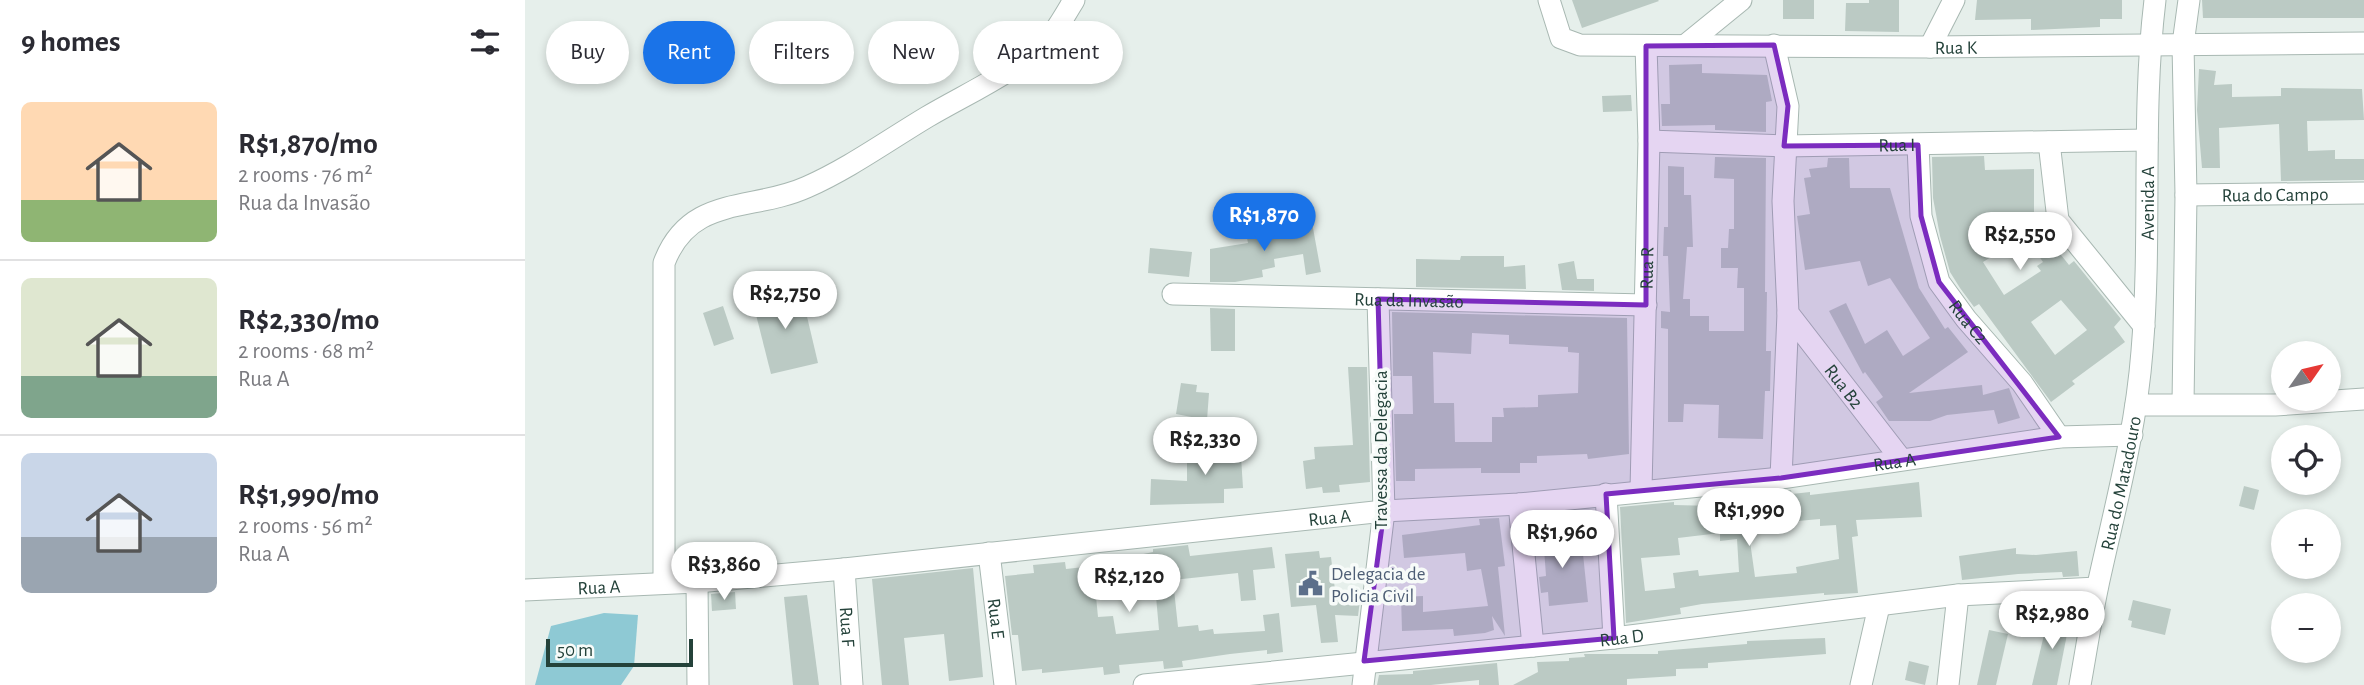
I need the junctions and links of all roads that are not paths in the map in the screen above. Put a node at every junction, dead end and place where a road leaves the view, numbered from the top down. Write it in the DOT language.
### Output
graph roads {
  1 [pos="1074,0"];
  2 [pos="1549,0"];
  3 [pos="1741,0"];
  4 [pos="1954,0"];
  5 [pos="2155,0"];
  6 [pos="2189,0"];
  7 [pos="2364,43"];
  8 [pos="1686,44"];
  9 [pos="2183,44"];
  10 [pos="1774,45"];
  11 [pos="2150,45"];
  12 [pos="1646,46"];
  13 [pos="1930,47"];
  14 [pos="2147,140"];
  15 [pos="1649,141"];
  16 [pos="2049,142"];
  17 [pos="1918,145"];
  18 [pos="1784,146"];
  19 [pos="2364,193"];
  20 [pos="2186,195"];
  21 [pos="1173,294"];
  22 [pos="1378,299"];
  23 [pos="1646,305"];
  24 [pos="1788,313"];
  25 [pos="2144,326"];
  26 [pos="2364,399"];
  27 [pos="2183,404"];
  28 [pos="2137,405"];
  29 [pos="2132,435"];
  30 [pos="2059,437"];
  31 [pos="1901,459"];
  32 [pos="1781,478"];
  33 [pos="1641,490"];
  34 [pos="1606,494"];
  35 [pos="1519,504"];
  36 [pos="1384,511"];
  37 [pos="989,553"];
  38 [pos="844,569"];
  39 [pos="664,582"];
  40 [pos="697,582"];
  41 [pos="2097,588"];
  42 [pos="525,590"];
  43 [pos="1958,595"];
  44 [pos="1879,606"];
  45 [pos="1614,638"];
  46 [pos="1533,646"];
  47 [pos="1364,661"];
  48 [pos="698,685"];
  49 [pos="852,685"];
  50 [pos="1005,685"];
  51 [pos="1144,685"];
  52 [pos="1363,685"];
  53 [pos="1861,685"];
  54 [pos="1948,685"];
  55 [pos="2080,685"];
  1 -- 39 [label="street"];
  2 -- 12 [label="street, Rua K"];
  3 -- 8 [label="street"];
  4 -- 13 [label="street"];
  5 -- 11 [label="street, Avenida A"];
  6 -- 9 [label="street, Avenida A"];
  7 -- 9 [label="street, Rua K"];
  8 -- 10 [label="street, Rua K"];
  8 -- 12 [label="street, Rua K"];
  9 -- 11 [label="street, Rua K"];
  9 -- 20 [label="street, Avenida A"];
  10 -- 13 [label="street, Rua K"];
  10 -- 18 [label="street"];
  11 -- 13 [label="street, Rua K"];
  11 -- 14 [label="street, Avenida A"];
  12 -- 15 [label="street, Rua R"];
  14 -- 16 [label="street, Rua I"];
  14 -- 25 [label="street, Avenida A"];
  15 -- 18 [label="street, Rua I"];
  15 -- 23 [label="street, Rua R"];
  16 -- 17 [label="street, Rua I"];
  16 -- 25 [label="street"];
  17 -- 18 [label="street, Rua I"];
  17 -- 30 [label="street, Rua C2"];
  18 -- 24 [label="street"];
  19 -- 20 [label="street, Rua do Campo"];
  20 -- 27 [label="street, Avenida A"];
  21 -- 22 [label="street, Rua da Invasão"];
  22 -- 23 [label="street, Rua da Invasão"];
  22 -- 36 [label="street, Travessa da Delegacia"];
  23 -- 33 [label="street, Rua R"];
  24 -- 31 [label="street, Rua B2"];
  24 -- 32 [label="street"];
  25 -- 28 [label="street, Avenida A"];
  26 -- 27 [label="street"];
  27 -- 28 [label="street"];
  28 -- 29 [label="street, Rua do Matadouro"];
  29 -- 30 [label="street, Rua A"];
  29 -- 41 [label="street, Rua do Matadouro"];
  30 -- 31 [label="street, Rua A"];
  31 -- 32 [label="street, Rua A"];
  32 -- 33 [label="street, Rua A"];
  33 -- 34 [label="street, Rua A"];
  34 -- 35 [label="street, Rua A"];
  34 -- 45 [label="street"];
  35 -- 36 [label="street, Rua A"];
  35 -- 46 [label="street"];
  36 -- 37 [label="street, Rua A"];
  36 -- 47 [label="street, Travessa da Delegacia"];
  37 -- 38 [label="street, Rua A"];
  37 -- 50 [label="street, Rua E"];
  38 -- 40 [label="street, Rua A"];
  38 -- 49 [label="street, Rua F"];
  39 -- 40 [label="street, Rua A"];
  39 -- 42 [label="street, Rua A"];
  40 -- 48 [label="street"];
  41 -- 43 [label="street, Rua D"];
  41 -- 55 [label="street, Rua do Matadouro"];
  43 -- 44 [label="street, Rua D"];
  43 -- 54 [label="street"];
  44 -- 45 [label="street, Rua D"];
  44 -- 53 [label="street"];
  45 -- 46 [label="street, Rua D"];
  46 -- 47 [label="street, Rua D"];
  47 -- 51 [label="street, Rua D"];
  47 -- 52 [label="street, Travessa da Delegacia"];
}
